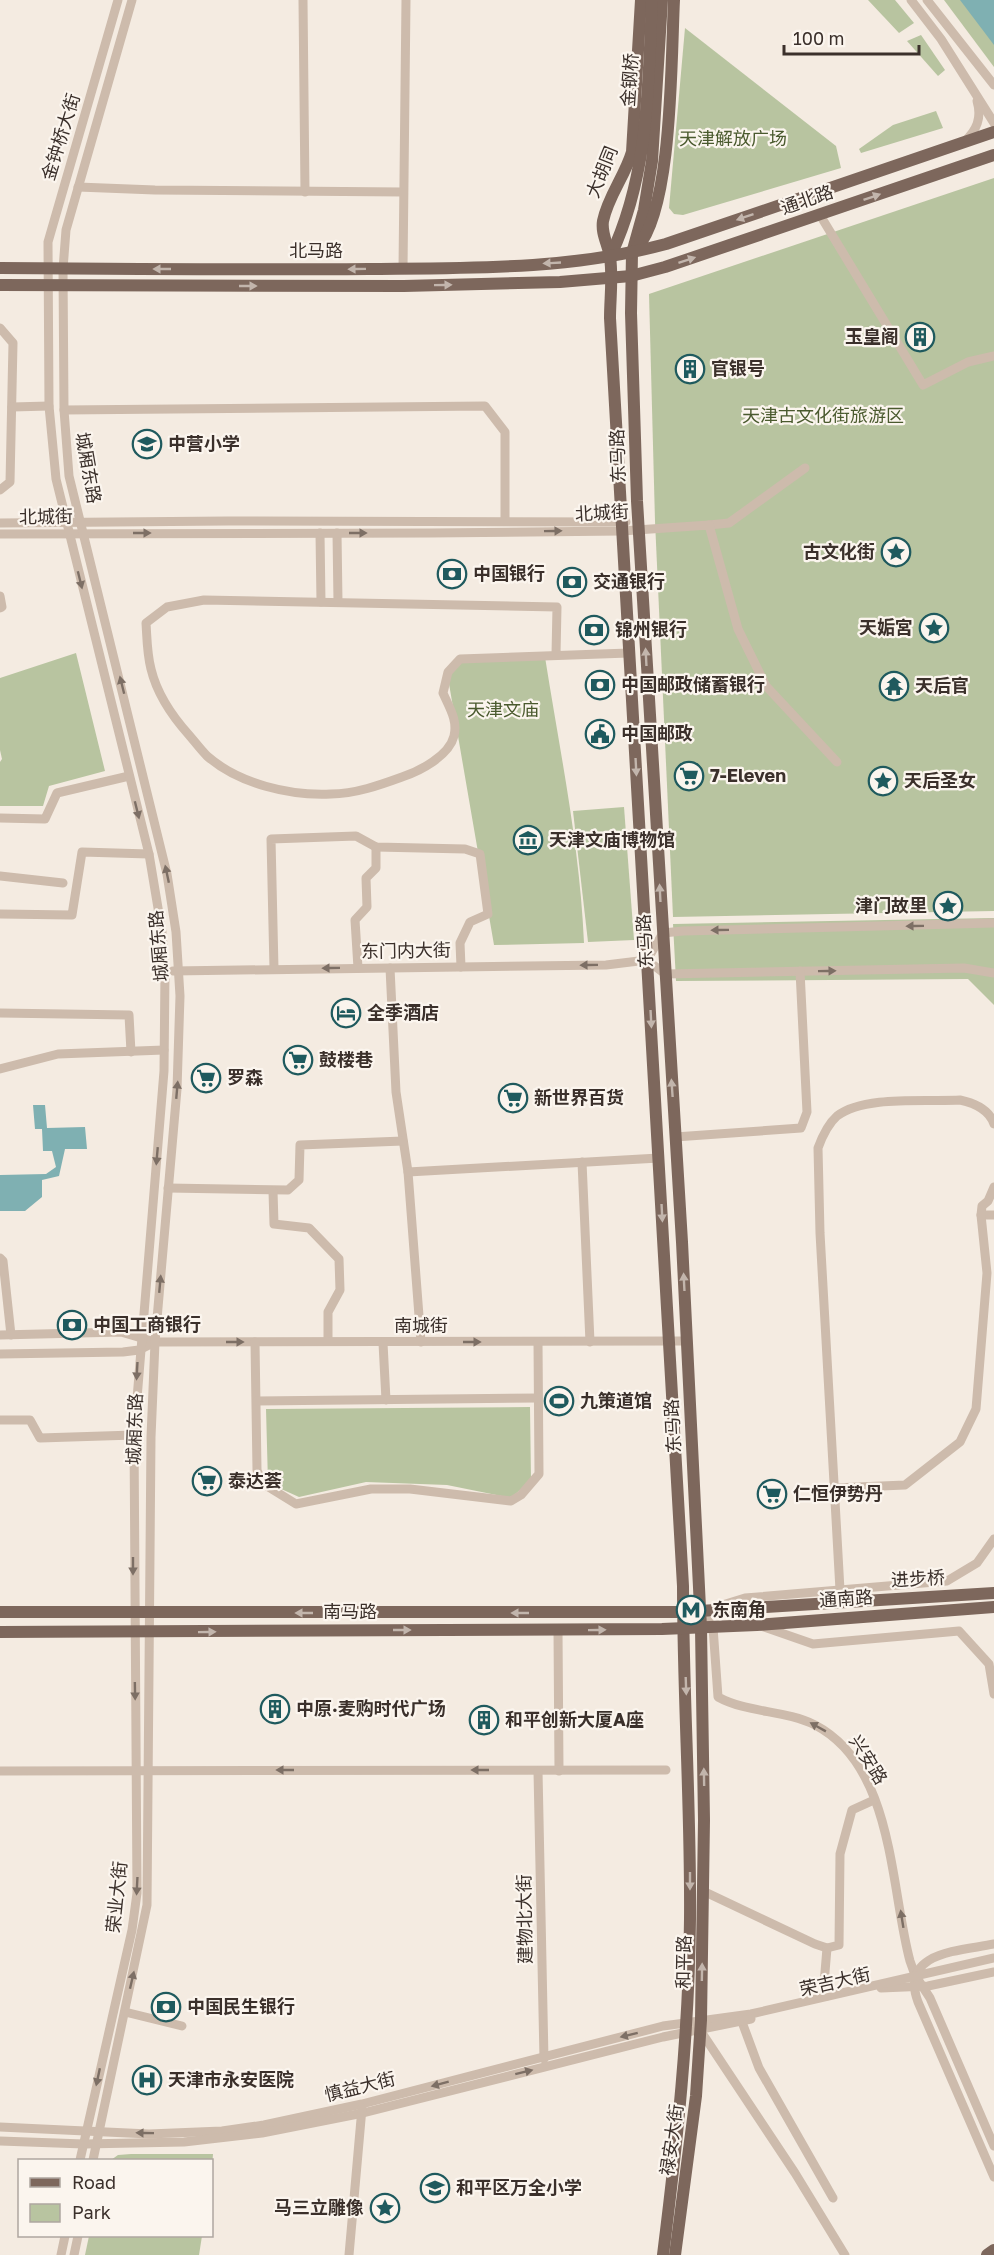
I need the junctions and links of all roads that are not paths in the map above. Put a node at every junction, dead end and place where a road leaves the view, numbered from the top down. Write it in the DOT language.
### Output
graph roads {
  1 [pos="118,0"];
  2 [pos="132,0"];
  3 [pos="303,0"];
  4 [pos="406,0"];
  5 [pos="641,0"];
  6 [pos="652,0"];
  7 [pos="663,0"];
  8 [pos="674,0"];
  9 [pos="911,0"];
  10 [pos="927,0"];
  11 [pos="994,86"];
  12 [pos="975,93"];
  13 [pos="994,116"];
  14 [pos="994,123"];
  15 [pos="994,132"];
  16 [pos="959,145"];
  17 [pos="994,154"];
  18 [pos="647,162"];
  19 [pos="966,165"];
  20 [pos="994,165"];
  21 [pos="78,187"];
  22 [pos="305,192"];
  23 [pos="403,192"];
  24 [pos="820,214"];
  25 [pos="632,253"];
  26 [pos="610,257"];
  27 [pos="0,268"];
  28 [pos="48,269"];
  29 [pos="63,269"];
  30 [pos="403,269"];
  31 [pos="631,276"];
  32 [pos="610,279"];
  33 [pos="0,285"];
  34 [pos="47,286"];
  35 [pos="63,286"];
  36 [pos="0,328"];
  37 [pos="994,356"];
  38 [pos="49,406"];
  39 [pos="12,407"];
  40 [pos="64,410"];
  41 [pos="805,468"];
  42 [pos="0,490"];
  43 [pos="505,521"];
  44 [pos="81,522"];
  45 [pos="0,523"];
  46 [pos="67,523"];
  47 [pos="621,525"];
  48 [pos="709,525"];
  49 [pos="639,528"];
  50 [pos="69,533"];
  51 [pos="84,533"];
  52 [pos="320,533"];
  53 [pos="337,533"];
  54 [pos="0,534"];
  55 [pos="0,596"];
  56 [pos="321,602"];
  57 [pos="338,602"];
  58 [pos="0,608"];
  59 [pos="628,653"];
  60 [pos="556,654"];
  61 [pos="837,762"];
  62 [pos="129,776"];
  63 [pos="0,818"];
  64 [pos="376,847"];
  65 [pos="149,854"];
  66 [pos="0,876"];
  67 [pos="63,883"];
  68 [pos="0,914"];
  69 [pos="994,923"];
  70 [pos="663,933"];
  71 [pos="647,960"];
  72 [pos="461,967"];
  73 [pos="358,968"];
  74 [pos="390,968"];
  75 [pos="274,969"];
  76 [pos="179,971"];
  77 [pos="800,971"];
  78 [pos="165,972"];
  79 [pos="994,973"];
  80 [pos="665,974"];
  81 [pos="0,1013"];
  82 [pos="164,1050"];
  83 [pos="131,1052"];
  84 [pos="0,1069"];
  85 [pos="994,1124"];
  86 [pos="675,1137"];
  87 [pos="403,1141"];
  88 [pos="659,1158"];
  89 [pos="582,1162"];
  90 [pos="408,1172"];
  91 [pos="994,1187"];
  92 [pos="168,1188"];
  93 [pos="273,1191"];
  94 [pos="981,1215"];
  95 [pos="994,1215"];
  96 [pos="0,1258"];
  97 [pos="0,1335"];
  98 [pos="11,1335"];
  99 [pos="140,1336"];
  100 [pos="328,1341"];
  101 [pos="668,1341"];
  102 [pos="686,1341"];
  103 [pos="155,1342"];
  104 [pos="255,1342"];
  105 [pos="421,1342"];
  106 [pos="538,1342"];
  107 [pos="590,1342"];
  108 [pos="382,1343"];
  109 [pos="139,1350"];
  110 [pos="0,1354"];
  111 [pos="538,1398"];
  112 [pos="386,1400"];
  113 [pos="257,1401"];
  114 [pos="0,1420"];
  115 [pos="134,1435"];
  116 [pos="834,1488"];
  117 [pos="994,1539"];
  118 [pos="840,1590"];
  119 [pos="994,1593"];
  120 [pos="808,1604"];
  121 [pos="994,1607"];
  122 [pos="699,1611"];
  123 [pos="0,1612"];
  124 [pos="683,1612"];
  125 [pos="134,1613"];
  126 [pos="148,1613"];
  127 [pos="757,1625"];
  128 [pos="707,1627"];
  129 [pos="684,1628"];
  130 [pos="558,1631"];
  131 [pos="0,1632"];
  132 [pos="134,1632"];
  133 [pos="149,1632"];
  134 [pos="994,1694"];
  135 [pos="136,1770"];
  136 [pos="148,1770"];
  137 [pos="666,1770"];
  138 [pos="0,1771"];
  139 [pos="538,1771"];
  140 [pos="559,1771"];
  141 [pos="874,1800"];
  142 [pos="704,1891"];
  143 [pos="994,1944"];
  144 [pos="827,1948"];
  145 [pos="994,1958"];
  146 [pos="994,1972"];
  147 [pos="915,1975"];
  148 [pos="919,1986"];
  149 [pos="826,1996"];
  150 [pos="125,2012"];
  151 [pos="742,2022"];
  152 [pos="701,2025"];
  153 [pos="182,2026"];
  154 [pos="686,2028"];
  155 [pos="544,2056"];
  156 [pos="545,2066"];
  157 [pos="363,2109"];
  158 [pos="0,2127"];
  159 [pos="87,2131"];
  160 [pos="98,2132"];
  161 [pos="0,2141"];
  162 [pos="84,2144"];
  163 [pos="96,2144"];
  164 [pos="994,2146"];
  165 [pos="80,2159"];
  166 [pos="93,2159"];
  167 [pos="994,2177"];
  168 [pos="833,2198"];
  169 [pos="65,2237"];
  170 [pos="78,2237"];
  171 [pos="994,2250"];
  172 [pos="61,2255"];
  173 [pos="74,2255"];
  174 [pos="349,2255"];
  175 [pos="663,2255"];
  176 [pos="675,2255"];
  177 [pos="845,2255"];
  178 [pos="987,2255"];
  1 -- 28 [label="street, 金钟桥大街"];
  2 -- 21 [label="street, 金钟桥大街"];
  3 -- 22 [label="street"];
  4 -- 23 [label="street"];
  5 -- 26 [label="main road, 大胡同"];
  6 -- 18 [label="main road, 金钢桥"];
  7 -- 18 [label="main road, 金钢桥"];
  8 -- 25 [label="main road"];
  9 -- 12 [label="street"];
  10 -- 11 [label="street"];
  12 -- 13 [label="street"];
  12 -- 14 [label="street"];
  12 -- 16 [label="street"];
  15 -- 16 [label="main road, 通北路"];
  16 -- 25 [label="main road, 通北路, one-way"];
  17 -- 19 [label="main road, 通北路"];
  18 -- 25 [label="main road"];
  18 -- 26 [label="main road, 大胡同"];
  19 -- 20 [label="main road"];
  24 -- 19 [label="main road, 通北路, one-way"];
  21 -- 22 [label="street"];
  21 -- 29 [label="street, 金钟桥大街"];
  22 -- 23 [label="street"];
  23 -- 30 [label="street"];
  31 -- 24 [label="main road, 通北路, one-way"];
  24 -- 37 [label="street"];
  25 -- 26 [label="main road, 北马路"];
  25 -- 31 [label="main road, 东马路"];
  26 -- 30 [label="main road, 北马路, one-way"];
  26 -- 32 [label="main road, 东马路"];
  27 -- 28 [label="main road, 北马路"];
  28 -- 29 [label="main road, 北马路"];
  28 -- 34 [label="street, 金钟桥大街"];
  30 -- 29 [label="main road, 北马路, one-way"];
  29 -- 35 [label="street, 城厢东路"];
  31 -- 32 [label="main road, 北马路"];
  31 -- 49 [label="main road, 东马路"];
  35 -- 32 [label="main road, 北马路, one-way"];
  32 -- 47 [label="main road, 东马路"];
  33 -- 34 [label="main road, 北马路"];
  34 -- 35 [label="main road, 北马路"];
  34 -- 38 [label="street, 城厢东路"];
  35 -- 40 [label="street, 城厢东路"];
  36 -- 39 [label="street"];
  38 -- 39 [label="street"];
  38 -- 46 [label="street, 城厢东路"];
  39 -- 42 [label="street"];
  40 -- 43 [label="street"];
  40 -- 44 [label="street, 城厢东路"];
  41 -- 48 [label="street"];
  43 -- 44 [label="street, 北城街"];
  43 -- 47 [label="street, 北城街"];
  44 -- 46 [label="street, 北城街"];
  44 -- 51 [label="street, 城厢东路"];
  45 -- 46 [label="street, 北城街"];
  46 -- 50 [label="street, 城厢东路"];
  47 -- 49 [label="street, 北城街"];
  53 -- 47 [label="street, 北城街, one-way"];
  47 -- 59 [label="main road, 东马路"];
  48 -- 49 [label="street"];
  48 -- 61 [label="street"];
  70 -- 49 [label="main road, 东马路, one-way"];
  50 -- 51 [label="street, 北城街"];
  50 -- 54 [label="street, 北城街"];
  50 -- 62 [label="street, 城厢东路, one-way"];
  51 -- 52 [label="street, 北城街, one-way"];
  76 -- 51 [label="street, 城厢东路, one-way"];
  52 -- 53 [label="street, 北城街"];
  52 -- 56 [label="street"];
  53 -- 57 [label="street"];
  55 -- 58 [label="street"];
  56 -- 57 [label="street"];
  56 -- 60 [label="street"];
  57 -- 60 [label="street"];
  59 -- 60 [label="street"];
  59 -- 71 [label="main road, 东马路, one-way"];
  62 -- 63 [label="street"];
  62 -- 65 [label="street, 城厢东路, one-way"];
  64 -- 72 [label="street"];
  64 -- 73 [label="street"];
  64 -- 75 [label="street"];
  65 -- 68 [label="street"];
  65 -- 78 [label="street, 城厢东路"];
  66 -- 67 [label="street"];
  69 -- 70 [label="street, one-way"];
  70 -- 71 [label="street"];
  70 -- 80 [label="main road, 东马路"];
  71 -- 72 [label="street, 东门内大街, one-way"];
  71 -- 80 [label="street"];
  71 -- 88 [label="main road, 东马路, one-way"];
  72 -- 74 [label="street, 东门内大街"];
  73 -- 74 [label="street, 东门内大街"];
  73 -- 75 [label="street, 东门内大街, one-way"];
  74 -- 87 [label="street"];
  75 -- 76 [label="street, 东门内大街"];
  76 -- 78 [label="street, 东门内大街"];
  92 -- 76 [label="street, 城厢东路, one-way"];
  77 -- 79 [label="street, one-way"];
  77 -- 80 [label="street"];
  77 -- 86 [label="street"];
  78 -- 82 [label="street, 城厢东路"];
  86 -- 80 [label="main road, 东马路, one-way"];
  81 -- 83 [label="street"];
  82 -- 83 [label="street"];
  82 -- 99 [label="street, 城厢东路, one-way"];
  83 -- 84 [label="street"];
  85 -- 116 [label="street"];
  102 -- 86 [label="main road, 东马路, one-way"];
  87 -- 90 [label="street"];
  87 -- 93 [label="street"];
  88 -- 89 [label="street"];
  88 -- 101 [label="main road, 东马路, one-way"];
  89 -- 90 [label="street"];
  89 -- 107 [label="street"];
  90 -- 105 [label="street"];
  91 -- 94 [label="street"];
  92 -- 93 [label="street"];
  103 -- 92 [label="street, 城厢东路, one-way"];
  93 -- 100 [label="street"];
  94 -- 95 [label="street"];
  94 -- 116 [label="street"];
  96 -- 98 [label="street"];
  97 -- 98 [label="street, 南城街"];
  98 -- 99 [label="street, 南城街"];
  99 -- 103 [label="street, 南城街"];
  99 -- 109 [label="street, 城厢东路"];
  100 -- 104 [label="street, 南城街"];
  100 -- 108 [label="street, 南城街"];
  101 -- 102 [label="street, 南城街"];
  101 -- 107 [label="street, 南城街"];
  101 -- 124 [label="main road, 东马路"];
  102 -- 122 [label="main road, 东马路"];
  103 -- 104 [label="street, 南城街, one-way"];
  103 -- 109 [label="street, 南城街"];
  103 -- 126 [label="street, 城厢东路"];
  104 -- 113 [label="street"];
  105 -- 106 [label="street, 南城街, one-way"];
  105 -- 108 [label="street, 南城街"];
  106 -- 107 [label="street, 南城街"];
  106 -- 111 [label="street"];
  108 -- 112 [label="street"];
  109 -- 110 [label="street, 南城街"];
  109 -- 115 [label="street, 城厢东路, one-way"];
  111 -- 112 [label="street"];
  111 -- 113 [label="street"];
  112 -- 113 [label="street"];
  114 -- 115 [label="street"];
  115 -- 125 [label="street, 城厢东路, one-way"];
  116 -- 118 [label="street"];
  117 -- 118 [label="street"];
  118 -- 122 [label="street"];
  119 -- 120 [label="main road, 进步桥"];
  120 -- 122 [label="main road, 通南路"];
  121 -- 127 [label="main road, 通南路"];
  122 -- 124 [label="main road, 南马路"];
  122 -- 128 [label="main road, 东马路"];
  123 -- 125 [label="main road, 南马路"];
  124 -- 126 [label="main road, 南马路, one-way"];
  124 -- 129 [label="main road, 东马路"];
  125 -- 126 [label="main road, 南马路"];
  125 -- 132 [label="street, 城厢东路"];
  126 -- 133 [label="street, 城厢东路"];
  127 -- 128 [label="main road, 通南路"];
  127 -- 134 [label="street"];
  128 -- 129 [label="main road, 南马路"];
  141 -- 128 [label="street, 兴安路, one-way"];
  142 -- 128 [label="main road, 和平路, one-way"];
  130 -- 129 [label="main road, 南马路, one-way"];
  129 -- 154 [label="main road, 和平路, one-way"];
  133 -- 130 [label="main road, 南马路, one-way"];
  130 -- 140 [label="street"];
  131 -- 132 [label="main road, 南马路"];
  132 -- 133 [label="main road, 南马路"];
  132 -- 135 [label="street, 荣业大街, one-way"];
  133 -- 136 [label="street, 荣业大街"];
  135 -- 136 [label="street"];
  135 -- 138 [label="street"];
  135 -- 159 [label="street, 荣业大街, one-way"];
  139 -- 136 [label="street, one-way"];
  150 -- 136 [label="street, 荣业大街, one-way"];
  137 -- 140 [label="street"];
  139 -- 140 [label="street"];
  139 -- 155 [label="street, 建物北大街"];
  141 -- 144 [label="street"];
  147 -- 141 [label="street, 兴安路, one-way"];
  142 -- 144 [label="street"];
  152 -- 142 [label="main road, 和平路, one-way"];
  143 -- 147 [label="street"];
  144 -- 149 [label="street"];
  145 -- 147 [label="street, 荣吉大街"];
  146 -- 148 [label="street, 荣吉大街"];
  147 -- 148 [label="street, 兴安路"];
  147 -- 149 [label="street, 荣吉大街"];
  148 -- 151 [label="street, 荣吉大街"];
  148 -- 164 [label="street, 兴安路"];
  148 -- 167 [label="street, 兴安路"];
  149 -- 152 [label="street, 荣吉大街"];
  150 -- 153 [label="street"];
  150 -- 160 [label="street, 荣业大街"];
  151 -- 152 [label="street, 荣吉大街"];
  151 -- 168 [label="street"];
  152 -- 154 [label="street, 荣吉大街"];
  152 -- 176 [label="main road, 禄安大街"];
  152 -- 177 [label="street"];
  154 -- 155 [label="street, 慎益大街, one-way"];
  154 -- 156 [label="street, 慎益大街"];
  154 -- 175 [label="main road, 禄安大街"];
  155 -- 156 [label="street, 建物北大街"];
  155 -- 157 [label="street, 慎益大街, one-way"];
  157 -- 156 [label="street, 慎益大街, one-way"];
  157 -- 160 [label="street, 慎益大街, one-way"];
  157 -- 163 [label="street, 慎益大街"];
  157 -- 174 [label="street"];
  158 -- 159 [label="street, 慎益大街"];
  159 -- 160 [label="street, 慎益大街"];
  159 -- 162 [label="street, 荣业大街"];
  160 -- 163 [label="street, 荣业大街"];
  161 -- 162 [label="street, 慎益大街"];
  162 -- 163 [label="street, 慎益大街"];
  162 -- 165 [label="street, 荣业大街"];
  163 -- 166 [label="street, 荣业大街"];
  169 -- 172 [label="street"];
  170 -- 173 [label="street"];
  171 -- 178 [label="main road"];
}
